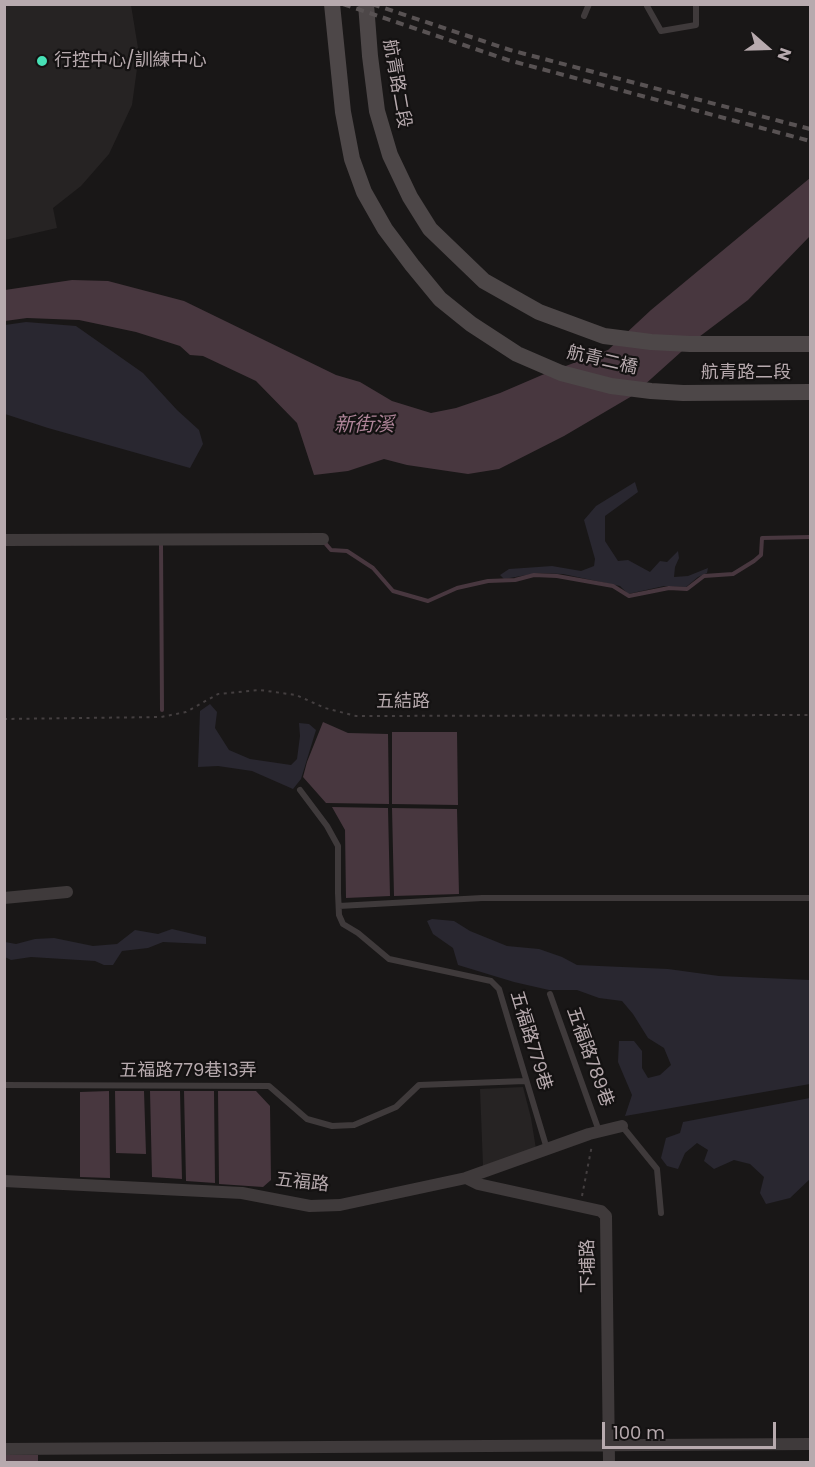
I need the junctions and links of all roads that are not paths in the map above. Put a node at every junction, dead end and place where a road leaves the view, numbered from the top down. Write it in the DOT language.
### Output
graph roads {
  1 [pos="332,4"];
  2 [pos="366,4"];
  3 [pos="589,4"];
  4 [pos="648,4"];
  5 [pos="696,4"];
  6 [pos="584,16"];
  7 [pos="581,328"];
  8 [pos="737,344"];
  9 [pos="810,344"];
  10 [pos="810,392"];
  11 [pos="682,393"];
  12 [pos="323,539"];
  13 [pos="4,540"];
  14 [pos="300,790"];
  15 [pos="67,892"];
  16 [pos="4,898"];
  17 [pos="810,898"];
  18 [pos="339,906"];
  19 [pos="550,993"];
  20 [pos="525,1081"];
  21 [pos="4,1085"];
  22 [pos="622,1126"];
  23 [pos="599,1131"];
  24 [pos="547,1149"];
  25 [pos="466,1178"];
  26 [pos="4,1181"];
  27 [pos="661,1213"];
  28 [pos="609,1444"];
  29 [pos="810,1444"];
  30 [pos="4,1449"];
  31 [pos="609,1462"];
  1 -- 11 [label="street, 航青二橋"];
  2 -- 7 [label="street, 航青路二段"];
  3 -- 6 [label="lane"];
  4 -- 5 [label="lane"];
  7 -- 8 [label="street, 航青二橋"];
  8 -- 9 [label="street, 航青路二段"];
  10 -- 11 [label="street, 航青路二段"];
  12 -- 13 [label="street"];
  14 -- 18 [label="lane"];
  15 -- 16 [label="street"];
  17 -- 18 [label="lane"];
  18 -- 20 [label="lane, 五福路779巷"];
  19 -- 23 [label="lane, 五福路789巷"];
  20 -- 21 [label="lane, 五福路779巷13弄"];
  20 -- 24 [label="lane, 五福路779巷"];
  22 -- 23 [label="street, 五福路"];
  22 -- 27 [label="lane"];
  23 -- 24 [label="street, 五福路"];
  24 -- 25 [label="street, 五福路"];
  25 -- 26 [label="street, 五福路"];
  25 -- 28 [label="street, 下埔路"];
  28 -- 29 [label="street"];
  28 -- 30 [label="street"];
  28 -- 31 [label="street, 下埔路"];
}
